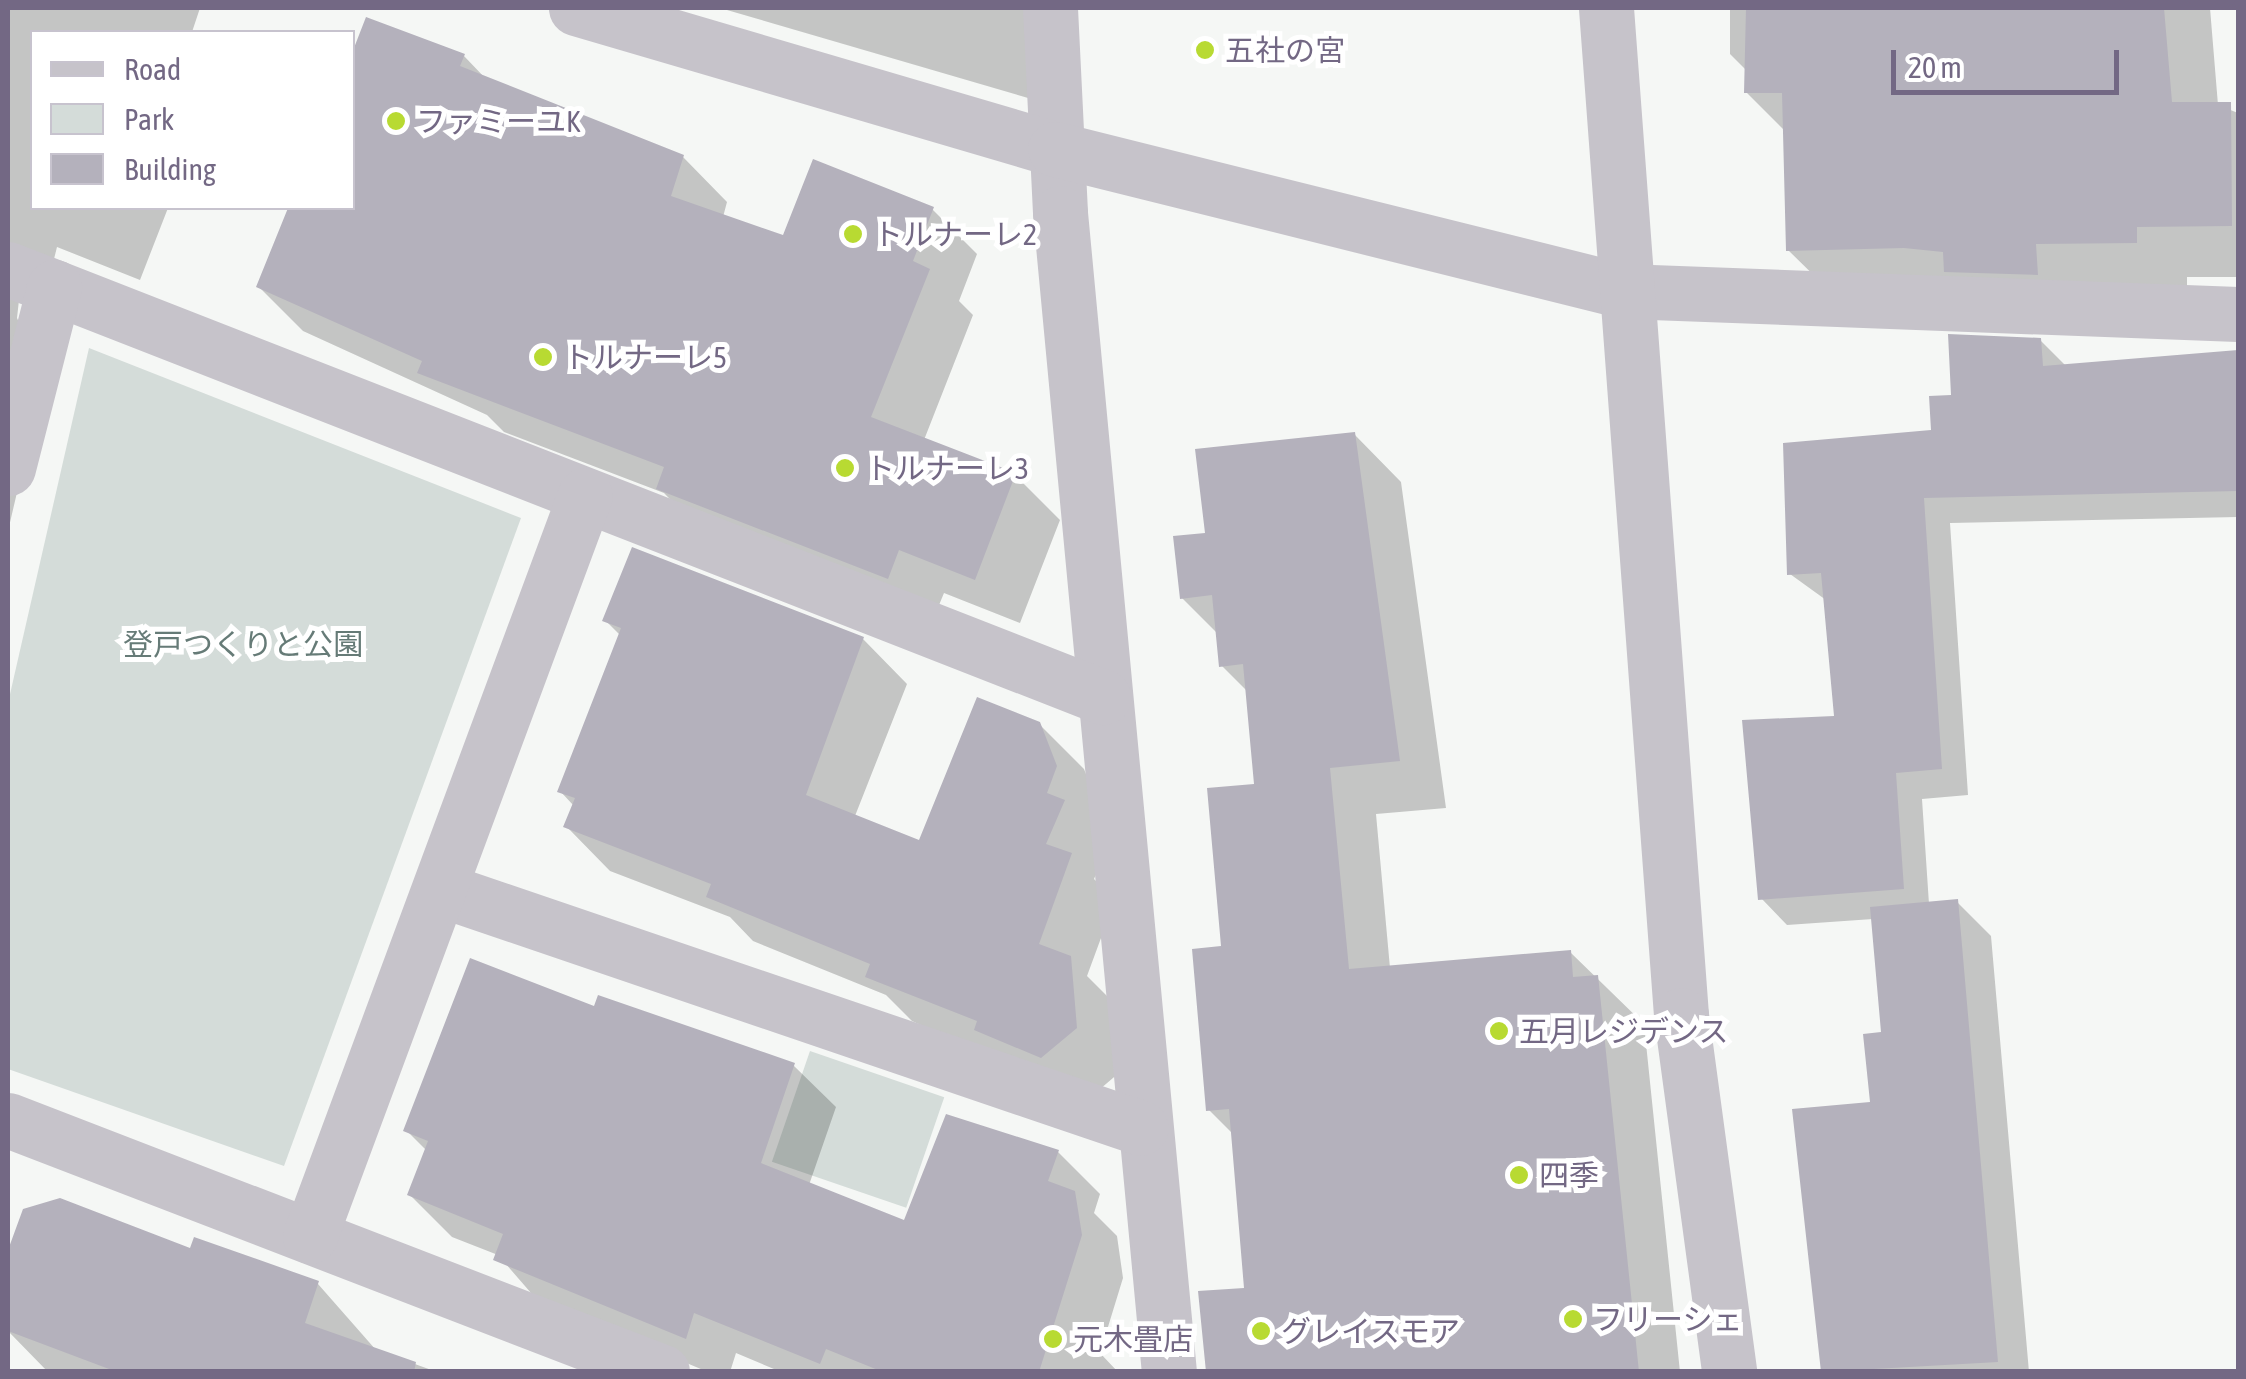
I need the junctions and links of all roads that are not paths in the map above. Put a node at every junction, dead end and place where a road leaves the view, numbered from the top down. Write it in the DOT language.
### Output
graph roads {
  1 [pos="576,8"];
  2 [pos="1050,8"];
  3 [pos="1606,8"];
  4 [pos="1055,148"];
  5 [pos="31,278"];
  6 [pos="1624,291"];
  7 [pos="2238,314"];
  8 [pos="8,468"];
  9 [pos="586,495"];
  10 [pos="1103,697"];
  11 [pos="442,890"];
  12 [pos="8,1120"];
  13 [pos="1142,1128"];
  14 [pos="310,1236"];
  15 [pos="662,1372"];
  16 [pos="1169,1372"];
  17 [pos="1729,1372"];
  1 -- 4 [label="street"];
  2 -- 4 [label="street"];
  3 -- 6 [label="street"];
  4 -- 6 [label="street"];
  4 -- 10 [label="street"];
  5 -- 8 [label="street"];
  5 -- 9 [label="street"];
  6 -- 7 [label="street"];
  6 -- 17 [label="street"];
  9 -- 10 [label="street"];
  9 -- 11 [label="street"];
  10 -- 13 [label="street"];
  11 -- 13 [label="street"];
  11 -- 14 [label="street"];
  12 -- 14 [label="street"];
  13 -- 16 [label="street"];
  14 -- 15 [label="street"];
}
